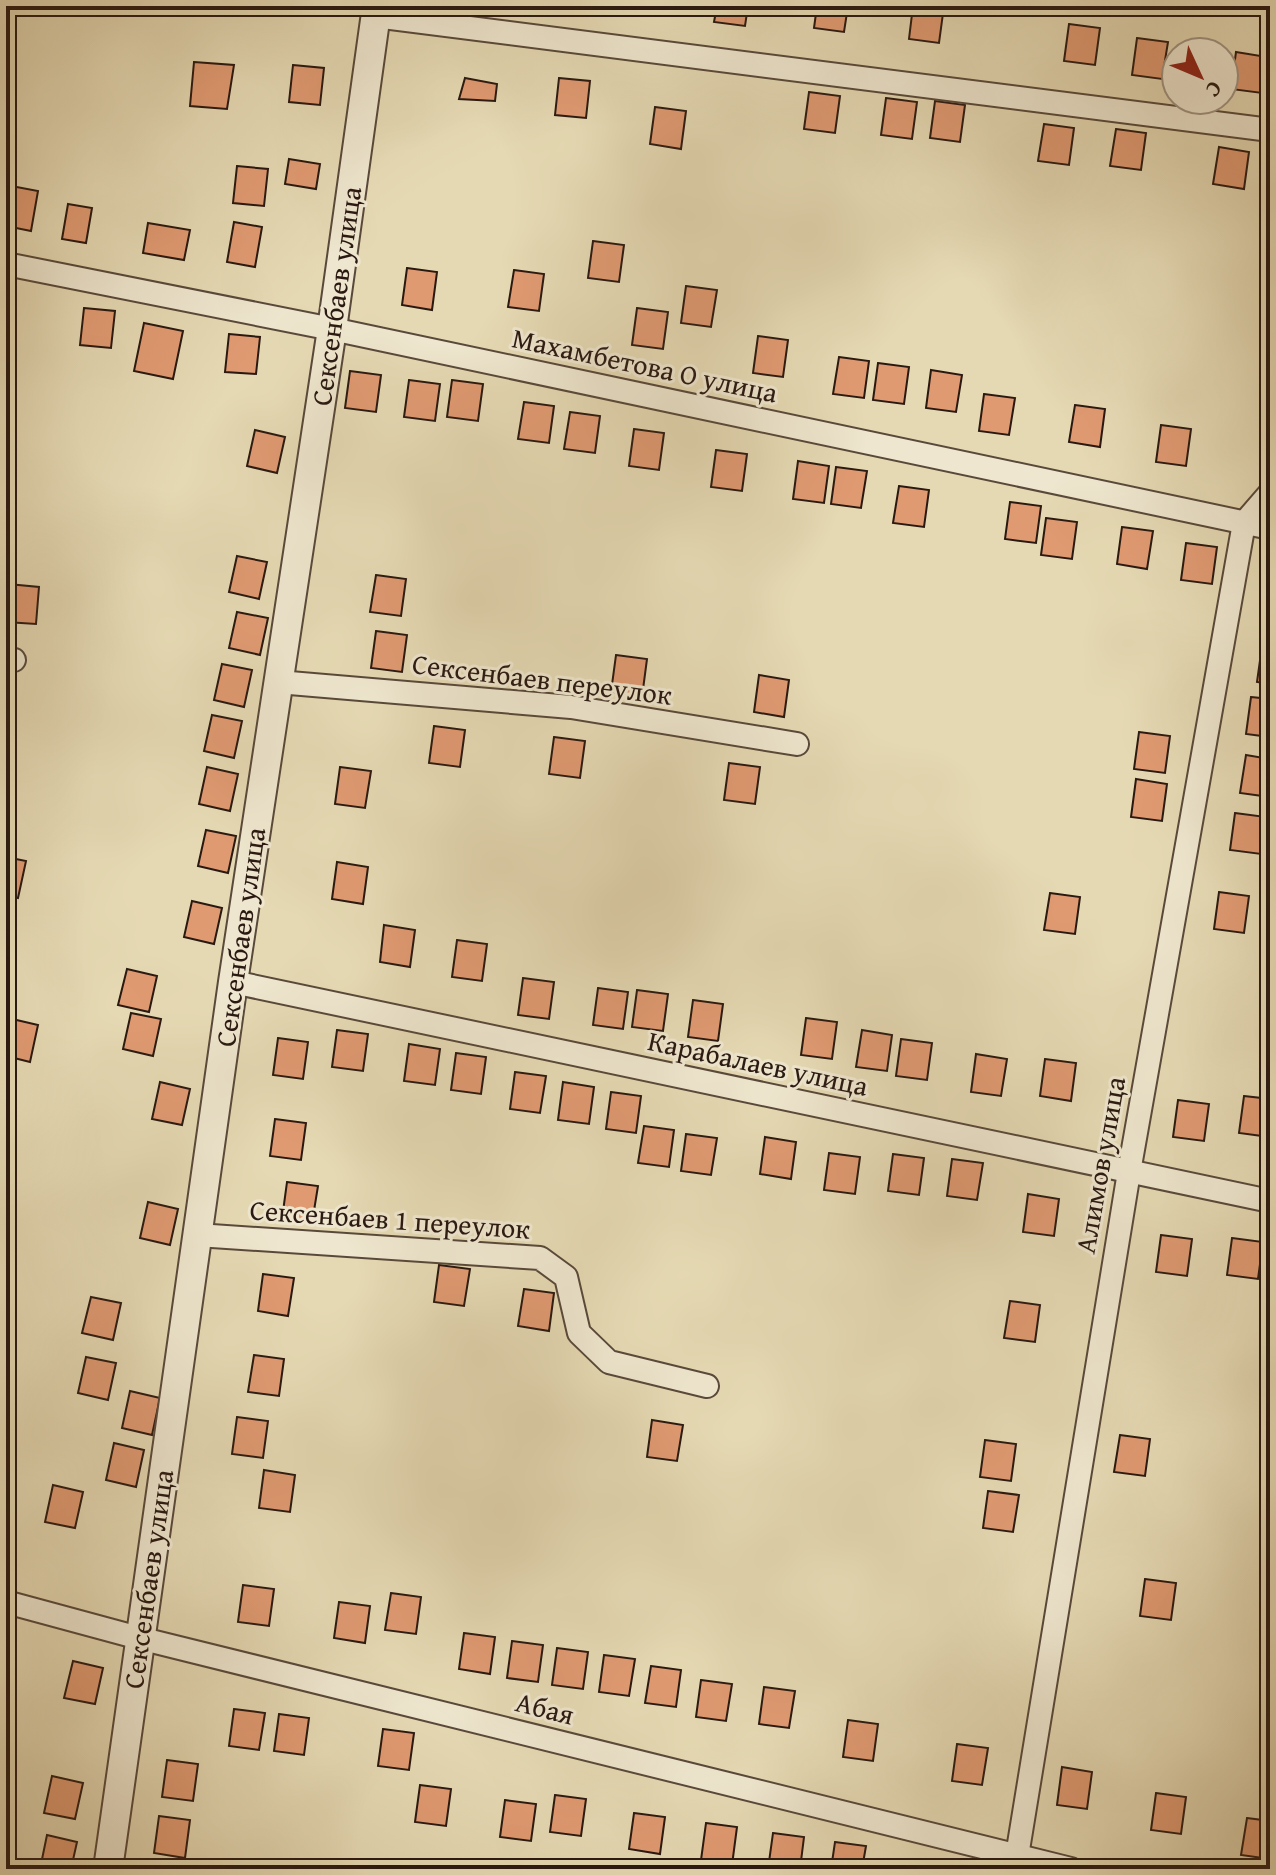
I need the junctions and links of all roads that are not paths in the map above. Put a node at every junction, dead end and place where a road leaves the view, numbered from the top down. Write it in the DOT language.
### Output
graph roads {
  1 [pos="376,11"];
  2 [pos="1270,130"];
  3 [pos="6,264"];
  4 [pos="332,329"];
  5 [pos="1270,493"];
  6 [pos="1244,523"];
  7 [pos="1270,528"];
  8 [pos="278,682"];
  9 [pos="797,744"];
  10 [pos="233,982"];
  11 [pos="1129,1172"];
  12 [pos="1270,1201"];
  13 [pos="197,1235"];
  14 [pos="707,1386"];
  15 [pos="6,1602"];
  16 [pos="139,1638"];
  17 [pos="1017,1856"];
  18 [pos="108,1869"];
  19 [pos="1071,1869"];
  1 -- 2 [label="street"];
  1 -- 4 [label="street, Сексенбаев улица"];
  3 -- 4 [label="street, Махамбетова О улица"];
  4 -- 6 [label="street, Махамбетова О улица"];
  4 -- 8 [label="street, Сексенбаев улица"];
  5 -- 6 [label="street"];
  6 -- 7 [label="street, Махамбетова О улица"];
  6 -- 11 [label="street, Алимов улица"];
  8 -- 9 [label="street, Сексенбаев переулок"];
  8 -- 10 [label="street, Сексенбаев улица"];
  10 -- 11 [label="street, Карабалаев улица"];
  10 -- 13 [label="street, Сексенбаев улица"];
  11 -- 12 [label="street, Карабалаев улица"];
  11 -- 17 [label="street, Алимов улица"];
  13 -- 14 [label="street, Сексенбаев 1 переулок"];
  13 -- 16 [label="street, Сексенбаев улица"];
  15 -- 16 [label="street, Абая"];
  16 -- 17 [label="street, Абая"];
  16 -- 18 [label="street, Сексенбаев улица"];
  17 -- 19 [label="street, Абая"];
}
